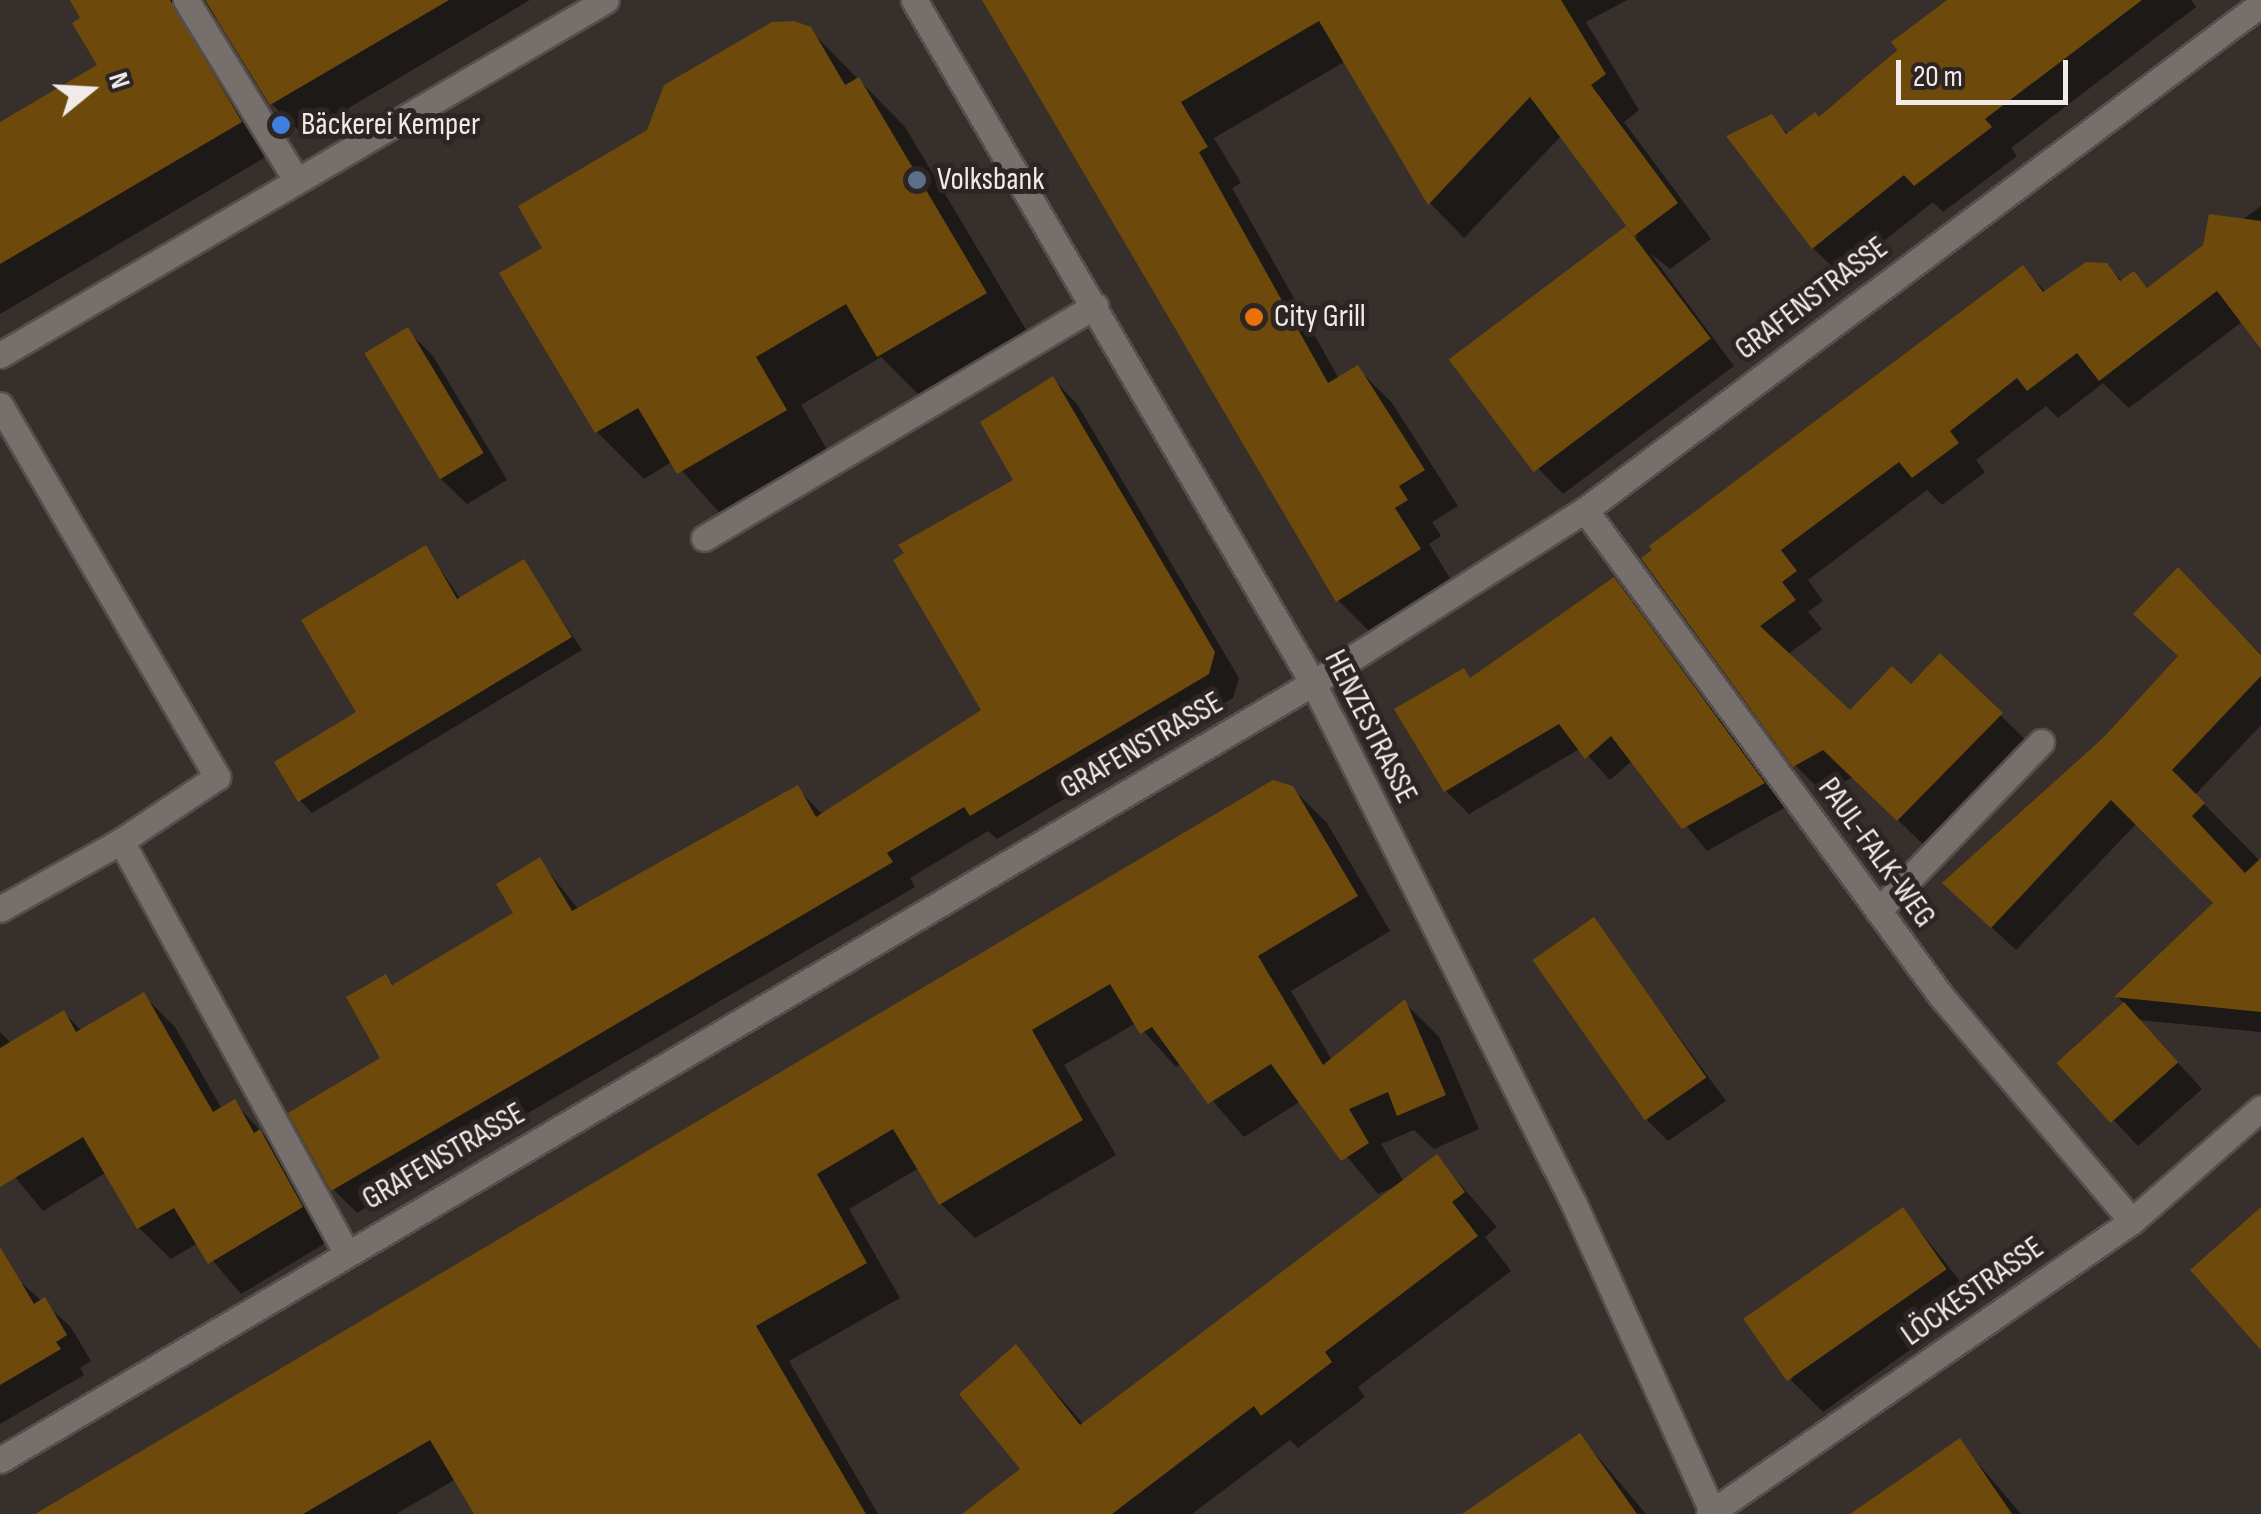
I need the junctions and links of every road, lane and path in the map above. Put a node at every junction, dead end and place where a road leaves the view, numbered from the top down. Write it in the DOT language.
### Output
graph roads {
  1 [pos="186,0"];
  2 [pos="606,0"];
  3 [pos="914,0"];
  4 [pos="2261,4"];
  5 [pos="297,181"];
  6 [pos="1095,306"];
  7 [pos="0,355"];
  8 [pos="0,406"];
  9 [pos="1585,510"];
  10 [pos="704,538"];
  11 [pos="1313,683"];
  12 [pos="2041,742"];
  13 [pos="121,841"];
  14 [pos="0,909"];
  15 [pos="1878,910"];
  16 [pos="2261,1108"];
  17 [pos="2132,1220"];
  18 [pos="346,1252"];
  19 [pos="0,1460"];
  20 [pos="1711,1514"];
  1 -- 5 [label="street"];
  2 -- 5 [label="street"];
  3 -- 6 [label="street, HENZESTRASSE"];
  4 -- 9 [label="street, GRAFENSTRASSE"];
  5 -- 7 [label="street"];
  6 -- 10 [label="street"];
  6 -- 11 [label="street, HENZESTRASSE"];
  8 -- 13 [label="street"];
  9 -- 11 [label="street, GRAFENSTRASSE"];
  9 -- 15 [label="street, PAUL-FALK-WEG"];
  11 -- 18 [label="street, GRAFENSTRASSE"];
  11 -- 20 [label="street, HENZESTRASSE"];
  12 -- 15 [label="street"];
  13 -- 14 [label="street"];
  13 -- 18 [label="street"];
  15 -- 17 [label="street, PAUL-FALK-WEG"];
  16 -- 17 [label="street, LÖCKESTRASSE"];
  17 -- 20 [label="street, LÖCKESTRASSE"];
  18 -- 19 [label="street, GRAFENSTRASSE"];
}
